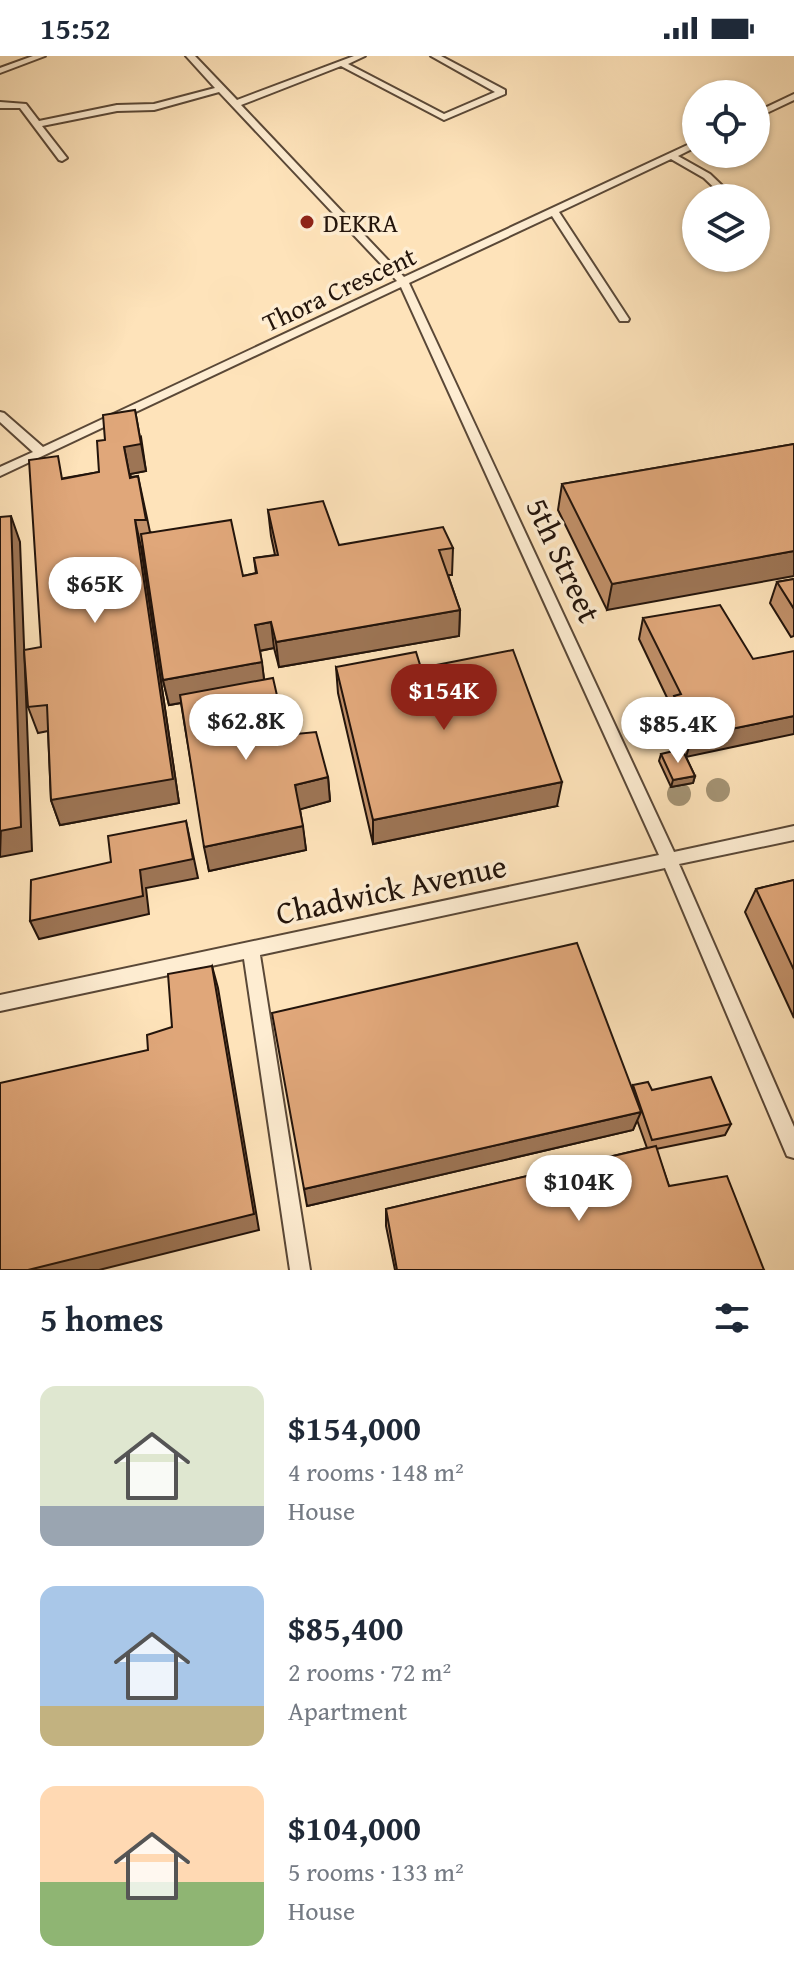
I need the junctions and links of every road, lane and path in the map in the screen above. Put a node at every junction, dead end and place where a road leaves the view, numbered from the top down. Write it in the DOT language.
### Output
graph roads {
  1 [pos="41,56"];
  2 [pos="190,56"];
  3 [pos="361,56"];
  4 [pos="435,56"];
  5 [pos="341,63"];
  6 [pos="0,71"];
  7 [pos="221,89"];
  8 [pos="794,97"];
  9 [pos="235,104"];
  10 [pos="0,105"];
  11 [pos="770,108"];
  12 [pos="37,124"];
  13 [pos="682,151"];
  14 [pos="671,156"];
  15 [pos="62,158"];
  16 [pos="715,184"];
  17 [pos="554,212"];
  18 [pos="404,283"];
  19 [pos="624,319"];
  20 [pos="0,416"];
  21 [pos="41,452"];
  22 [pos="0,472"];
  23 [pos="794,833"];
  24 [pos="670,861"];
  25 [pos="251,950"];
  26 [pos="0,1003"];
  27 [pos="794,1149"];
  28 [pos="300,1270"];
  1 -- 6 [label="lane"];
  2 -- 7 [label="lane, 5th Street"];
  3 -- 5 [label="lane"];
  4 -- 5 [label="lane"];
  5 -- 9 [label="lane"];
  7 -- 9 [label="lane, 5th Street"];
  7 -- 12 [label="lane"];
  8 -- 11 [label="lane"];
  9 -- 18 [label="lane, 5th Street"];
  10 -- 12 [label="lane"];
  12 -- 15 [label="lane"];
  13 -- 14 [label="lane, Thora Crescent"];
  14 -- 16 [label="lane"];
  14 -- 17 [label="lane, Thora Crescent"];
  17 -- 18 [label="lane, Thora Crescent"];
  17 -- 19 [label="lane"];
  18 -- 21 [label="lane, Thora Crescent"];
  18 -- 24 [label="lane, 5th Street"];
  20 -- 21 [label="lane"];
  21 -- 22 [label="lane, Thora Crescent"];
  23 -- 24 [label="lane, Chadwick Avenue"];
  24 -- 25 [label="lane, Chadwick Avenue"];
  24 -- 27 [label="lane, 5th Street"];
  25 -- 26 [label="lane, Chadwick Avenue"];
  25 -- 28 [label="lane"];
}
